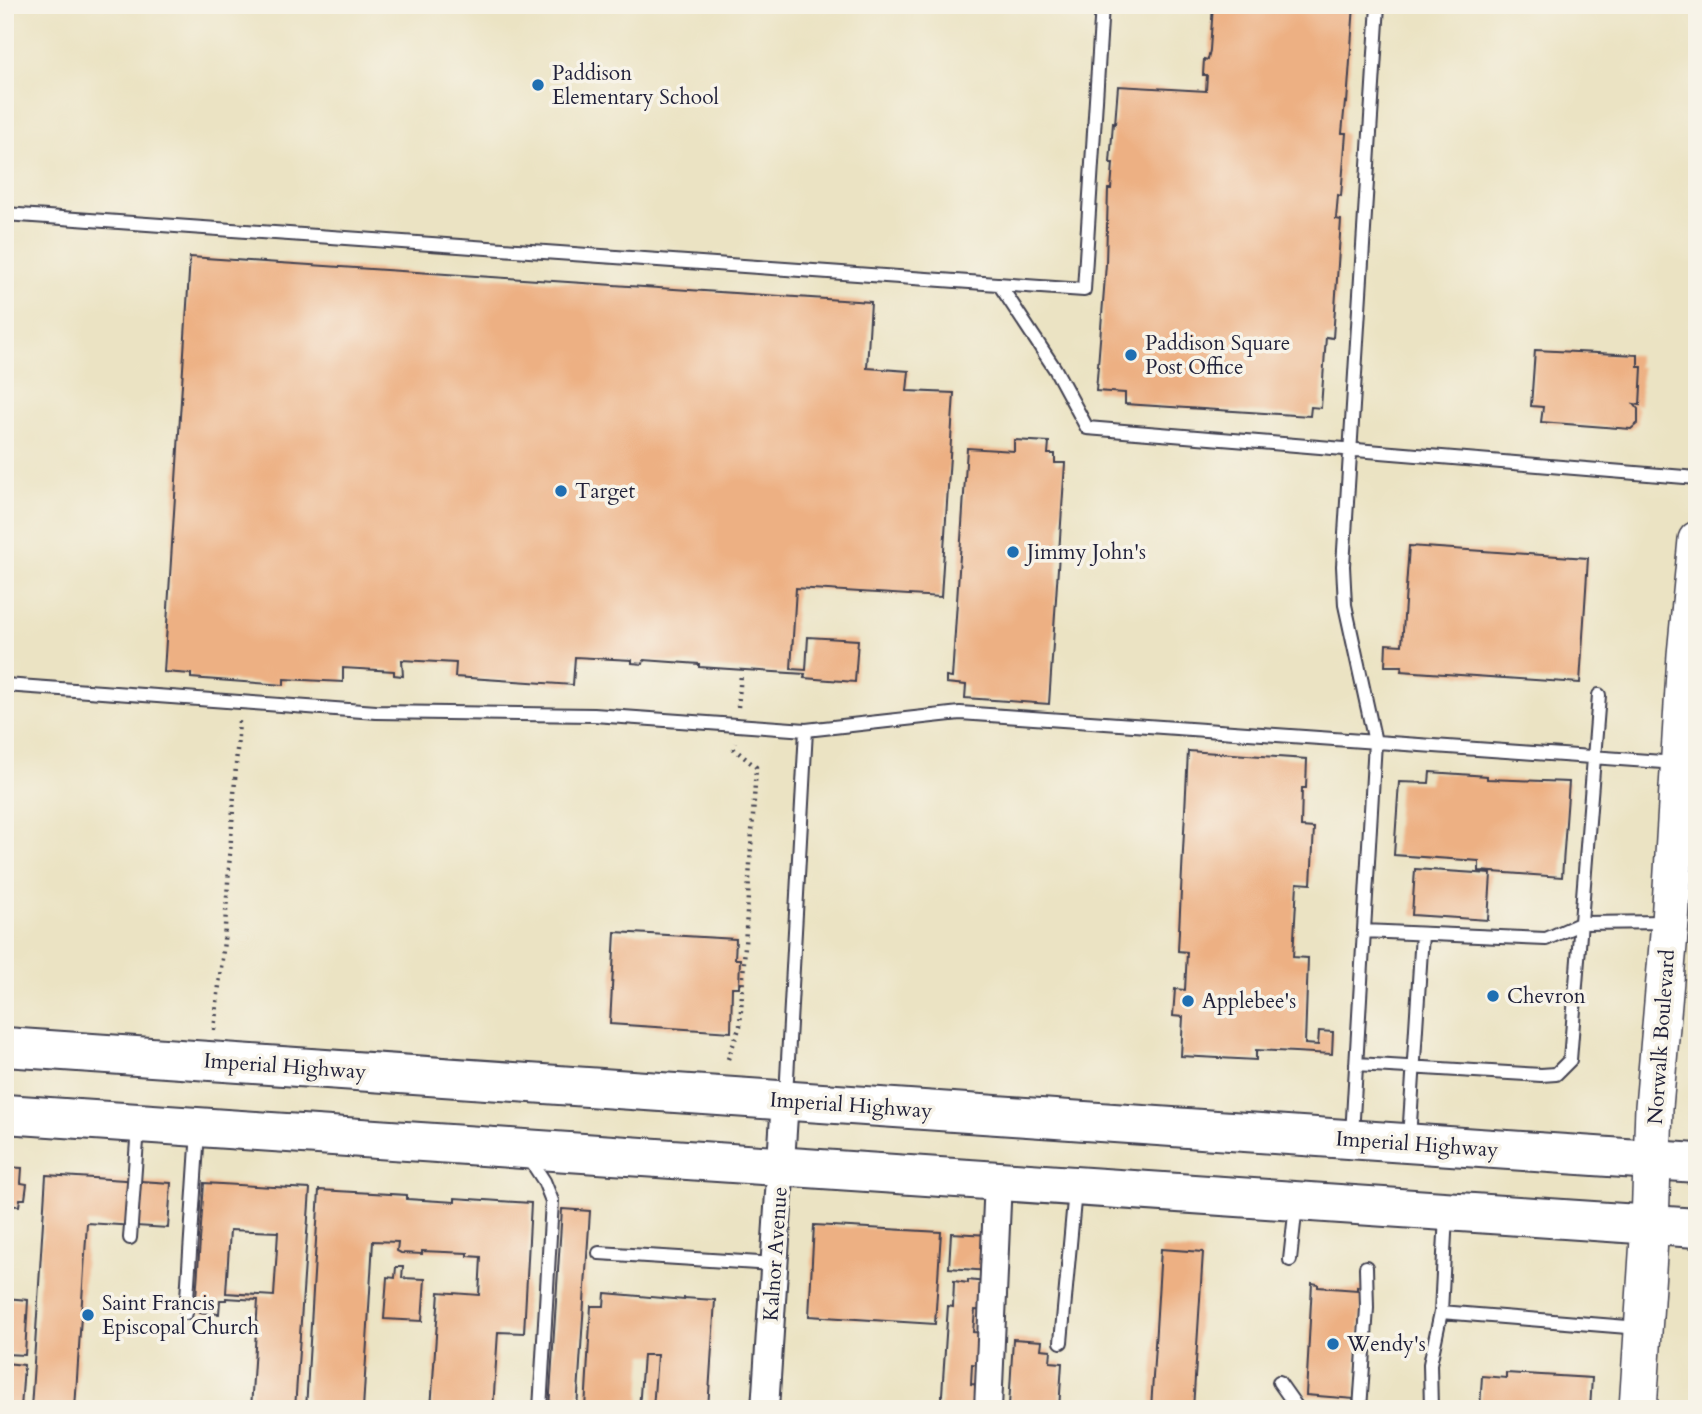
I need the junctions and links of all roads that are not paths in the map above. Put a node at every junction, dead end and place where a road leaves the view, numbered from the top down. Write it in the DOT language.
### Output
graph roads {
  1 [pos="1101,5"];
  2 [pos="1378,5"];
  3 [pos="5,214"];
  4 [pos="999,284"];
  5 [pos="1350,450"];
  6 [pos="1697,478"];
  7 [pos="1697,540"];
  8 [pos="5,685"];
  9 [pos="1600,695"];
  10 [pos="806,730"];
  11 [pos="1375,742"];
  12 [pos="1595,758"];
  13 [pos="1681,764"];
  14 [pos="1670,922"];
  15 [pos="1582,923"];
  16 [pos="1364,931"];
  17 [pos="1422,934"];
  18 [pos="5,1047"];
  19 [pos="1356,1064"];
  20 [pos="1413,1068"];
  21 [pos="785,1100"];
  22 [pos="5,1114"];
  23 [pos="138,1123"];
  24 [pos="198,1127"];
  25 [pos="1352,1139"];
  26 [pos="1409,1143"];
  27 [pos="522,1149"];
  28 [pos="1652,1160"];
  29 [pos="1697,1163"];
  30 [pos="781,1166"];
  31 [pos="998,1180"];
  32 [pos="1075,1186"];
  33 [pos="1296,1201"];
  34 [pos="1446,1211"];
  35 [pos="1650,1224"];
  36 [pos="1697,1228"];
  37 [pos="130,1238"];
  38 [pos="599,1253"];
  39 [pos="1290,1260"];
  40 [pos="774,1264"];
  41 [pos="1366,1267"];
  42 [pos="1441,1312"];
  43 [pos="186,1313"];
  44 [pos="1644,1328"];
  45 [pos="1062,1342"];
  46 [pos="1279,1382"];
  47 [pos="540,1409"];
  48 [pos="765,1409"];
  49 [pos="988,1409"];
  50 [pos="1298,1409"];
  51 [pos="1360,1409"];
  52 [pos="1431,1409"];
  53 [pos="1638,1409"];
  1 -- 4 [label="lane"];
  2 -- 5 [label="lane"];
  3 -- 4 [label="lane"];
  4 -- 5 [label="lane"];
  5 -- 6 [label="lane"];
  5 -- 11 [label="lane"];
  7 -- 13 [label="main road, Norwalk Boulevard"];
  8 -- 10 [label="lane"];
  9 -- 12 [label="lane"];
  10 -- 11 [label="lane"];
  10 -- 21 [label="lane"];
  11 -- 12 [label="lane"];
  11 -- 16 [label="lane"];
  12 -- 13 [label="lane"];
  12 -- 15 [label="lane"];
  13 -- 14 [label="main road, Norwalk Boulevard"];
  14 -- 15 [label="lane"];
  14 -- 28 [label="main road, Norwalk Boulevard"];
  15 -- 17 [label="lane"];
  15 -- 20 [label="lane"];
  16 -- 17 [label="lane"];
  16 -- 19 [label="lane"];
  17 -- 20 [label="lane"];
  18 -- 21 [label="main road, Imperial Highway"];
  19 -- 20 [label="lane"];
  19 -- 25 [label="lane"];
  20 -- 26 [label="lane"];
  21 -- 25 [label="main road, Imperial Highway"];
  21 -- 30 [label="street, Kalnor Avenue"];
  22 -- 23 [label="main road"];
  23 -- 24 [label="main road"];
  23 -- 37 [label="lane"];
  24 -- 27 [label="main road"];
  24 -- 43 [label="lane"];
  25 -- 26 [label="main road, Imperial Highway"];
  26 -- 28 [label="main road, Imperial Highway"];
  27 -- 30 [label="main road"];
  27 -- 47 [label="lane"];
  28 -- 29 [label="main road, Imperial Highway"];
  28 -- 35 [label="main road, Norwalk Boulevard"];
  30 -- 31 [label="main road"];
  30 -- 40 [label="street, Kalnor Avenue"];
  31 -- 32 [label="main road"];
  31 -- 49 [label="street"];
  32 -- 33 [label="main road"];
  32 -- 45 [label="lane"];
  33 -- 34 [label="main road"];
  33 -- 39 [label="lane"];
  34 -- 35 [label="main road"];
  34 -- 42 [label="lane"];
  35 -- 36 [label="main road"];
  35 -- 44 [label="main road, Norwalk Boulevard"];
  38 -- 40 [label="lane"];
  40 -- 48 [label="street, Kalnor Avenue"];
  41 -- 51 [label="lane"];
  42 -- 44 [label="lane"];
  42 -- 52 [label="lane"];
  44 -- 53 [label="main road, Norwalk Boulevard"];
  46 -- 50 [label="lane"];
}
